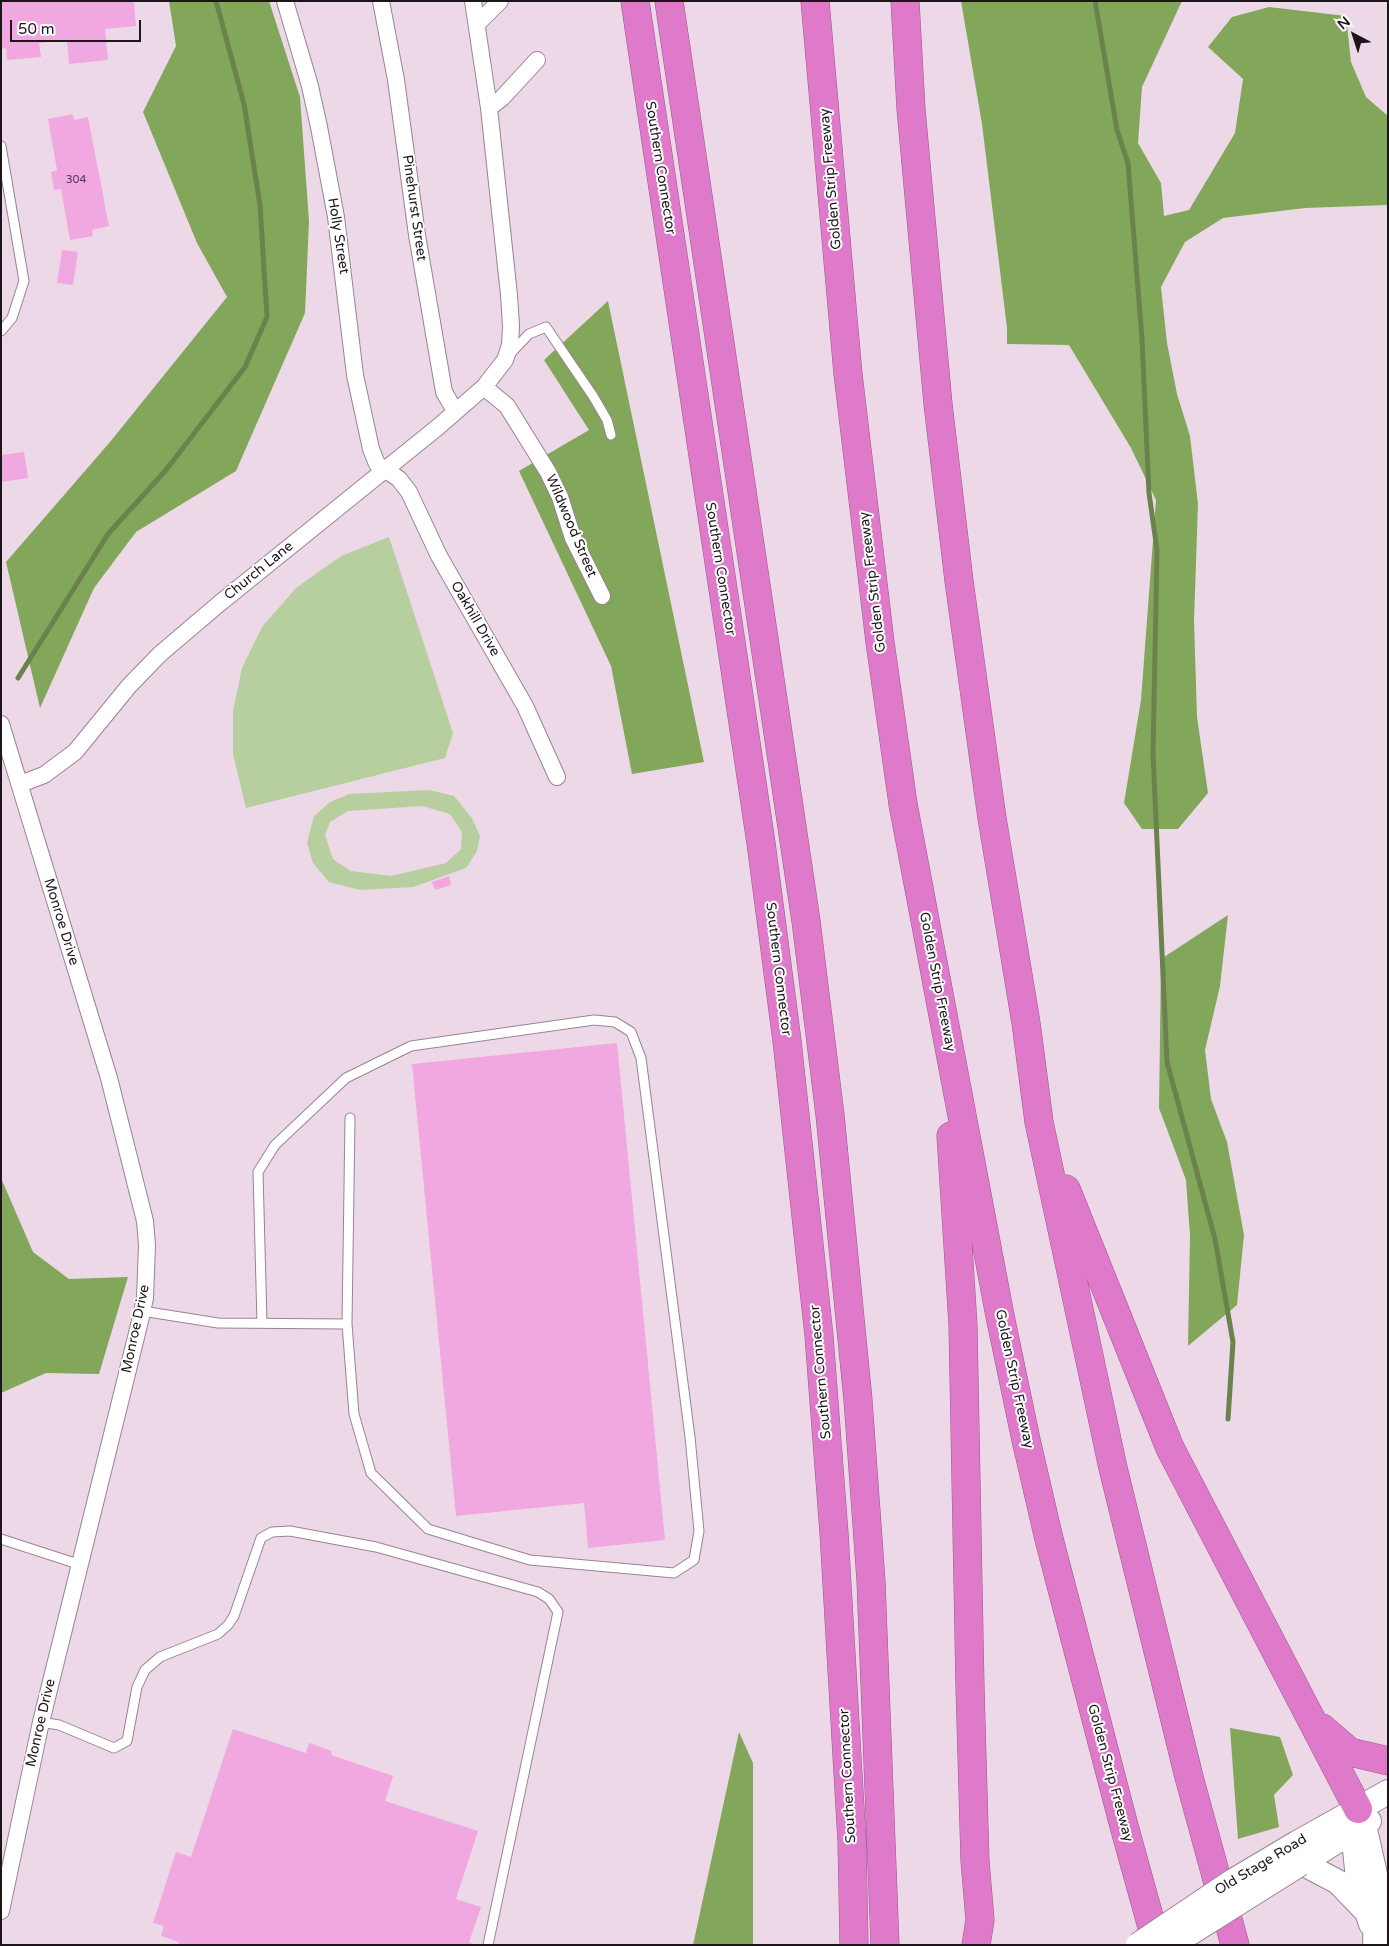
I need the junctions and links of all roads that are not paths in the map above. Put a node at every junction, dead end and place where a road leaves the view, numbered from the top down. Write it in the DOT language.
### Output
graph roads {
  1 [pos="285,1"];
  2 [pos="381,1"];
  3 [pos="473,1"];
  4 [pos="500,1"];
  5 [pos="669,1"];
  6 [pos="815,1"];
  7 [pos="906,1"];
  8 [pos="635,6"];
  9 [pos="477,24"];
  10 [pos="537,60"];
  11 [pos="490,108"];
  12 [pos="1,146"];
  13 [pos="1,331"];
  14 [pos="505,360"];
  15 [pos="484,387"];
  16 [pos="455,411"];
  17 [pos="611,435"];
  18 [pos="383,470"];
  19 [pos="602,596"];
  20 [pos="1,724"];
  21 [pos="557,777"];
  22 [pos="20,784"];
  23 [pos="944,1017"];
  24 [pos="350,1118"];
  25 [pos="1039,1122"];
  26 [pos="142,1310"];
  27 [pos="262,1323"];
  28 [pos="347,1324"];
  29 [pos="1,1538"];
  30 [pos="78,1564"];
  31 [pos="1309,1717"];
  32 [pos="41,1722"];
  33 [pos="1388,1761"];
  34 [pos="1388,1792"];
  35 [pos="1388,1810"];
  36 [pos="1361,1817"];
  37 [pos="1300,1856"];
  38 [pos="1388,1868"];
  39 [pos="1371,1908"];
  40 [pos="1,1911"];
  41 [pos="978,1932"];
  42 [pos="1375,1941"];
  43 [pos="488,1945"];
  44 [pos="854,1945"];
  45 [pos="885,1945"];
  46 [pos="990,1945"];
  47 [pos="1138,1945"];
  48 [pos="1158,1945"];
  49 [pos="1171,1945"];
  50 [pos="1235,1945"];
  1 -- 18 [label="street, Holly Street"];
  2 -- 16 [label="street, Pinehurst Street"];
  3 -- 9 [label="street"];
  4 -- 9 [label="street"];
  5 -- 45 [label="highway, Southern Connector"];
  6 -- 23 [label="highway, Golden Strip Freeway"];
  7 -- 25 [label="highway"];
  8 -- 44 [label="highway, Southern Connector"];
  9 -- 11 [label="street"];
  10 -- 11 [label="street"];
  11 -- 14 [label="street"];
  12 -- 13 [label="lane"];
  14 -- 15 [label="street, Church Lane"];
  14 -- 17 [label="lane"];
  15 -- 16 [label="street, Church Lane"];
  15 -- 19 [label="street, Wildwood Street"];
  16 -- 18 [label="street, Church Lane"];
  18 -- 21 [label="street, Oakhill Drive"];
  18 -- 22 [label="street, Church Lane"];
  20 -- 22 [label="street, Monroe Drive"];
  22 -- 26 [label="street, Monroe Drive"];
  23 -- 41 [label="highway"];
  23 -- 48 [label="highway, Golden Strip Freeway"];
  24 -- 28 [label="lane"];
  25 -- 31 [label="highway"];
  25 -- 50 [label="highway"];
  26 -- 27 [label="lane"];
  26 -- 30 [label="street, Monroe Drive"];
  27 -- 28 [label="lane"];
  27 -- 28 [label="lane"];
  29 -- 30 [label="lane"];
  30 -- 32 [label="street, Monroe Drive"];
  31 -- 33 [label="highway"];
  31 -- 36 [label="highway"];
  32 -- 40 [label="street, Monroe Drive"];
  32 -- 43 [label="lane"];
  34 -- 36 [label="street, Old Stage Road"];
  35 -- 36 [label="street, Old Stage Road"];
  36 -- 37 [label="street, Old Stage Road"];
  36 -- 39 [label="street"];
  37 -- 39 [label="street"];
  37 -- 47 [label="street, Old Stage Road, bridge"];
  37 -- 49 [label="street, Old Stage Road, bridge"];
  38 -- 39 [label="street"];
  39 -- 42 [label="street"];
  41 -- 46 [label="highway"];
}
